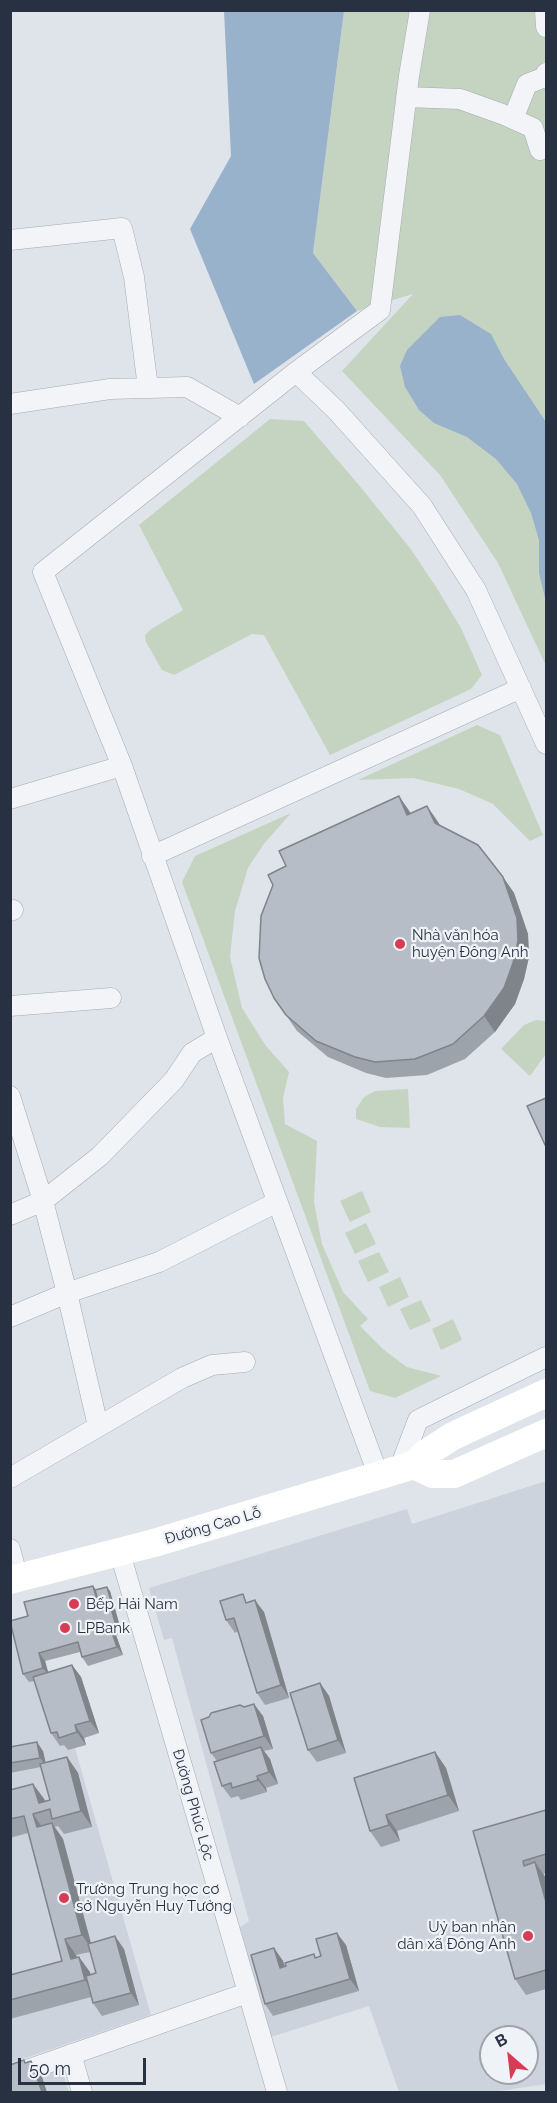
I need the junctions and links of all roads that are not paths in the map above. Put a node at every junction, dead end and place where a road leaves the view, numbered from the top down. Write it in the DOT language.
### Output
graph roads {
  1 [pos="420,10"];
  2 [pos="544,10"];
  3 [pos="546,27"];
  4 [pos="546,73"];
  5 [pos="406,97"];
  6 [pos="513,119"];
  7 [pos="540,150"];
  8 [pos="10,240"];
  9 [pos="296,372"];
  10 [pos="148,388"];
  11 [pos="10,404"];
  12 [pos="240,417"];
  13 [pos="520,688"];
  14 [pos="546,744"];
  15 [pos="122,766"];
  16 [pos="10,799"];
  17 [pos="152,856"];
  18 [pos="111,999"];
  19 [pos="10,1006"];
  20 [pos="217,1038"];
  21 [pos="10,1096"];
  22 [pos="43,1201"];
  23 [pos="277,1202"];
  24 [pos="10,1215"];
  25 [pos="67,1293"];
  26 [pos="10,1317"];
  27 [pos="546,1357"];
  28 [pos="245,1362"];
  29 [pos="546,1393"];
  30 [pos="98,1426"];
  31 [pos="546,1433"];
  32 [pos="546,1439"];
  33 [pos="501,1454"];
  34 [pos="398,1471"];
  35 [pos="10,1478"];
  36 [pos="10,1549"];
  37 [pos="120,1553"];
  38 [pos="14,1579"];
  39 [pos="247,1993"];
  40 [pos="71,2054"];
  41 [pos="10,2076"];
  42 [pos="82,2092"];
  43 [pos="277,2092"];
  1 -- 5 [label="street"];
  2 -- 3 [label="street"];
  4 -- 6 [label="street"];
  5 -- 6 [label="street"];
  5 -- 9 [label="street"];
  6 -- 7 [label="street"];
  8 -- 10 [label="street"];
  9 -- 12 [label="street"];
  9 -- 13 [label="street"];
  10 -- 11 [label="street"];
  10 -- 12 [label="street"];
  12 -- 15 [label="street"];
  13 -- 14 [label="street"];
  13 -- 17 [label="street"];
  15 -- 16 [label="street"];
  15 -- 17 [label="street"];
  17 -- 20 [label="street"];
  18 -- 19 [label="street"];
  20 -- 22 [label="street"];
  20 -- 23 [label="street"];
  21 -- 22 [label="street"];
  22 -- 24 [label="street"];
  22 -- 25 [label="street"];
  23 -- 25 [label="street"];
  23 -- 34 [label="street"];
  25 -- 26 [label="street"];
  25 -- 30 [label="street"];
  27 -- 34 [label="street"];
  28 -- 30 [label="street"];
  29 -- 34 [label="main road, Đường Cao Lỗ"];
  30 -- 35 [label="street"];
  31 -- 33 [label="main road"];
  32 -- 33 [label="street"];
  33 -- 34 [label="main road"];
  34 -- 37 [label="main road, Đường Cao Lỗ"];
  36 -- 38 [label="street"];
  37 -- 38 [label="main road, Đường Cao Lỗ"];
  37 -- 39 [label="street, Đường Phúc Lộc"];
  39 -- 40 [label="street"];
  39 -- 43 [label="street, Đường Phúc Lộc"];
  40 -- 41 [label="street"];
  40 -- 42 [label="street"];
}
